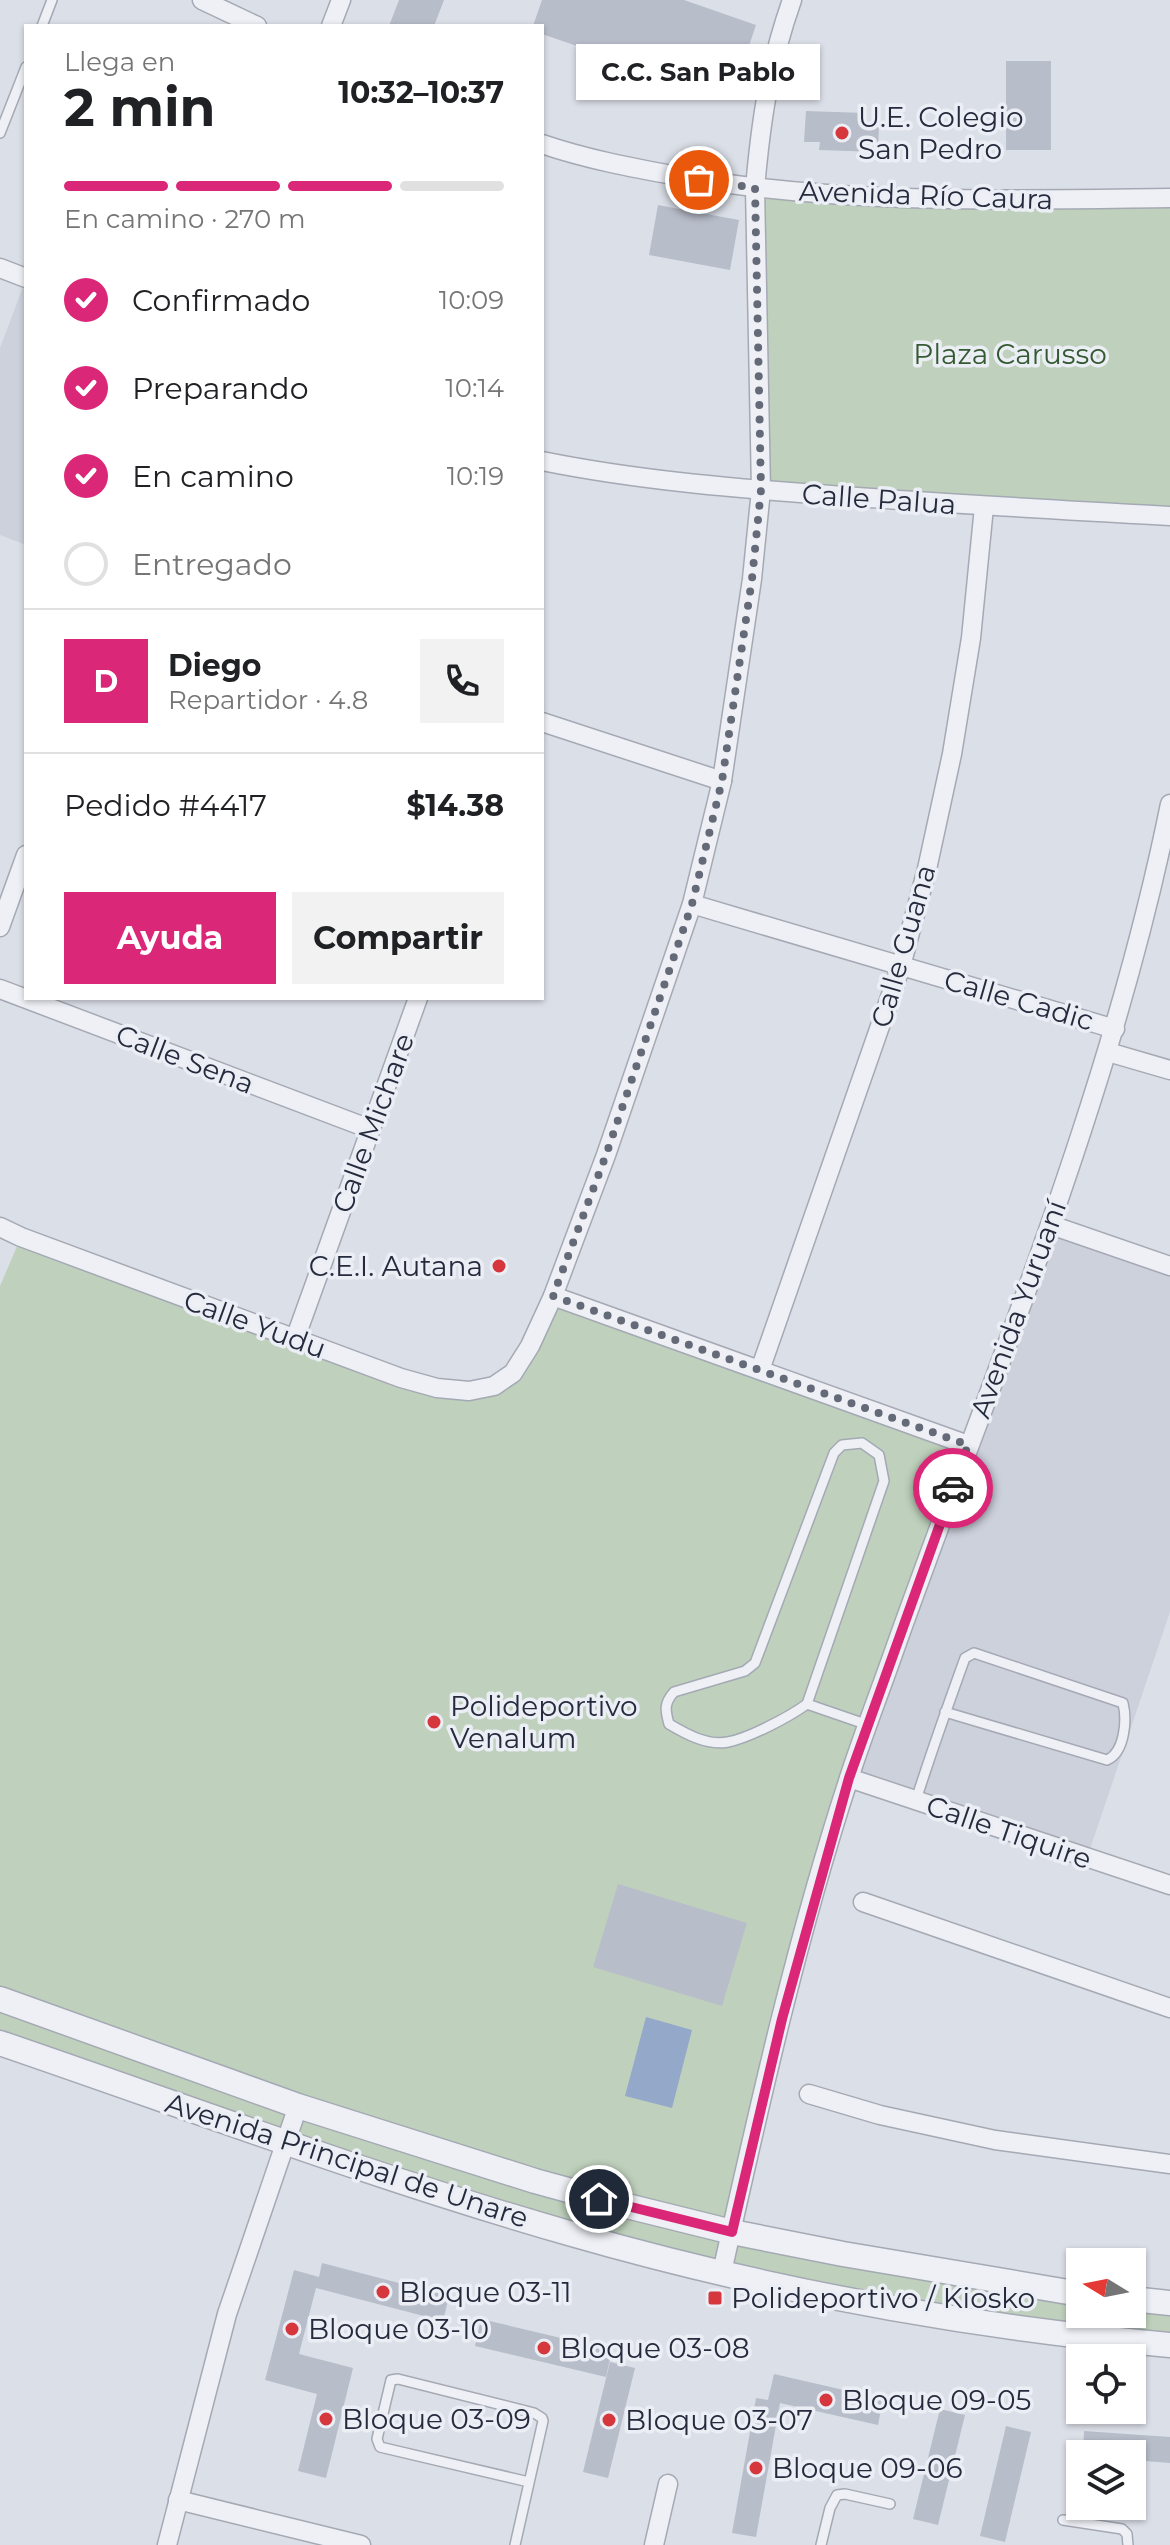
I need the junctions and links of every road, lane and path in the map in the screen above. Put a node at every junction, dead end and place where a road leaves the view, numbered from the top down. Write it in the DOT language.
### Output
graph roads {
  1 [pos="52,0"];
  2 [pos="202,0"];
  3 [pos="341,0"];
  4 [pos="792,0"];
  5 [pos="43,24"];
  6 [pos="253,24"];
  7 [pos="332,24"];
  8 [pos="24,72"];
  9 [pos="0,133"];
  10 [pos="544,145"];
  11 [pos="755,188"];
  12 [pos="1170,198"];
  13 [pos="0,268"];
  14 [pos="24,277"];
  15 [pos="544,461"];
  16 [pos="761,490"];
  17 [pos="984,507"];
  18 [pos="1170,516"];
  19 [pos="544,723"];
  20 [pos="722,781"];
  21 [pos="1170,804"];
  22 [pos="24,861"];
  23 [pos="692,904"];
  24 [pos="0,927"];
  25 [pos="901,966"];
  26 [pos="0,989"];
  27 [pos="24,998"];
  28 [pos="29,1000"];
  29 [pos="417,1000"];
  30 [pos="1115,1029"];
  31 [pos="1108,1052"];
  32 [pos="1170,1070"];
  33 [pos="370,1129"];
  34 [pos="1051,1225"];
  35 [pos="0,1227"];
  36 [pos="1170,1266"];
  37 [pos="553,1296"];
  38 [pos="295,1339"];
  39 [pos="760,1370"];
  40 [pos="968,1445"];
  41 [pos="807,1704"];
  42 [pos="945,1712"];
  43 [pos="868,1725"];
  44 [pos="849,1778"];
  45 [pos="916,1800"];
  46 [pos="1170,1885"];
  47 [pos="863,1902"];
  48 [pos="0,1999"];
  49 [pos="1170,2008"];
  50 [pos="0,2043"];
  51 [pos="809,2094"];
  52 [pos="298,2106"];
  53 [pos="285,2142"];
  54 [pos="1170,2164"];
  55 [pos="732,2232"];
  56 [pos="722,2272"];
  57 [pos="1066,2292"];
  58 [pos="1146,2300"];
  59 [pos="1170,2303"];
  60 [pos="1170,2345"];
  61 [pos="529,2482"];
  62 [pos="668,2484"];
  63 [pos="178,2500"];
  64 [pos="890,2504"];
  65 [pos="1063,2520"];
  66 [pos="167,2545"];
  67 [pos="361,2545"];
  68 [pos="515,2545"];
  69 [pos="654,2545"];
  70 [pos="821,2545"];
  71 [pos="1128,2545"];
  1 -- 5 [label="lane"];
  2 -- 6 [label="street"];
  3 -- 7 [label="street"];
  4 -- 11 [label="street"];
  8 -- 9 [label="lane"];
  10 -- 11 [label="street, Avenida Río Caura"];
  11 -- 12 [label="street, Avenida Río Caura"];
  11 -- 16 [label="street"];
  13 -- 14 [label="street"];
  15 -- 16 [label="street, Calle Palua"];
  16 -- 17 [label="street, Calle Palua"];
  16 -- 20 [label="street"];
  17 -- 18 [label="street, Calle Palua"];
  17 -- 25 [label="street, Calle Guana"];
  19 -- 20 [label="street"];
  20 -- 23 [label="street"];
  21 -- 30 [label="street, Avenida Yuruaní"];
  22 -- 24 [label="street"];
  23 -- 25 [label="street, Calle Cadic"];
  23 -- 37 [label="street"];
  25 -- 30 [label="street, Calle Cadic"];
  25 -- 39 [label="street, Calle Guana"];
  26 -- 27 [label="street, Calle Sena"];
  28 -- 33 [label="street, Calle Sena"];
  29 -- 33 [label="street, Calle Michare"];
  30 -- 31 [label="street, Avenida Yuruaní"];
  31 -- 32 [label="street"];
  31 -- 34 [label="street, Avenida Yuruaní"];
  33 -- 38 [label="street, Calle Michare"];
  34 -- 36 [label="street"];
  34 -- 40 [label="street, Avenida Yuruaní"];
  35 -- 38 [label="street, Calle Yudu"];
  37 -- 38 [label="street, Calle Yudu"];
  37 -- 39 [label="street"];
  39 -- 40 [label="street"];
  40 -- 43 [label="street, Avenida Yuruaní"];
  41 -- 41 [label="lane"];
  41 -- 43 [label="lane"];
  42 -- 42 [label="lane"];
  42 -- 45 [label="lane"];
  43 -- 44 [label="street, Avenida Yuruaní"];
  44 -- 45 [label="street, Calle Tiquire"];
  44 -- 55 [label="street, Avenida Yuruaní"];
  45 -- 46 [label="street, Calle Tiquire"];
  47 -- 49 [label="street"];
  48 -- 52 [label="street, Avenida Principal de Unare"];
  50 -- 53 [label="street, Avenida Principal de Unare"];
  51 -- 54 [label="street"];
  52 -- 53 [label="street"];
  52 -- 55 [label="street, Avenida Principal de Unare"];
  53 -- 56 [label="street, Avenida Principal de Unare"];
  53 -- 63 [label="street"];
  55 -- 56 [label="street, Avenida Yuruaní"];
  55 -- 57 [label="street, Avenida Principal de Unare"];
  56 -- 60 [label="street, Avenida Principal de Unare"];
  58 -- 59 [label="street"];
  61 -- 61 [label="lane"];
  61 -- 68 [label="lane"];
  62 -- 69 [label="street"];
  63 -- 66 [label="street"];
  63 -- 67 [label="street"];
  64 -- 70 [label="lane"];
  65 -- 71 [label="lane"];
}
